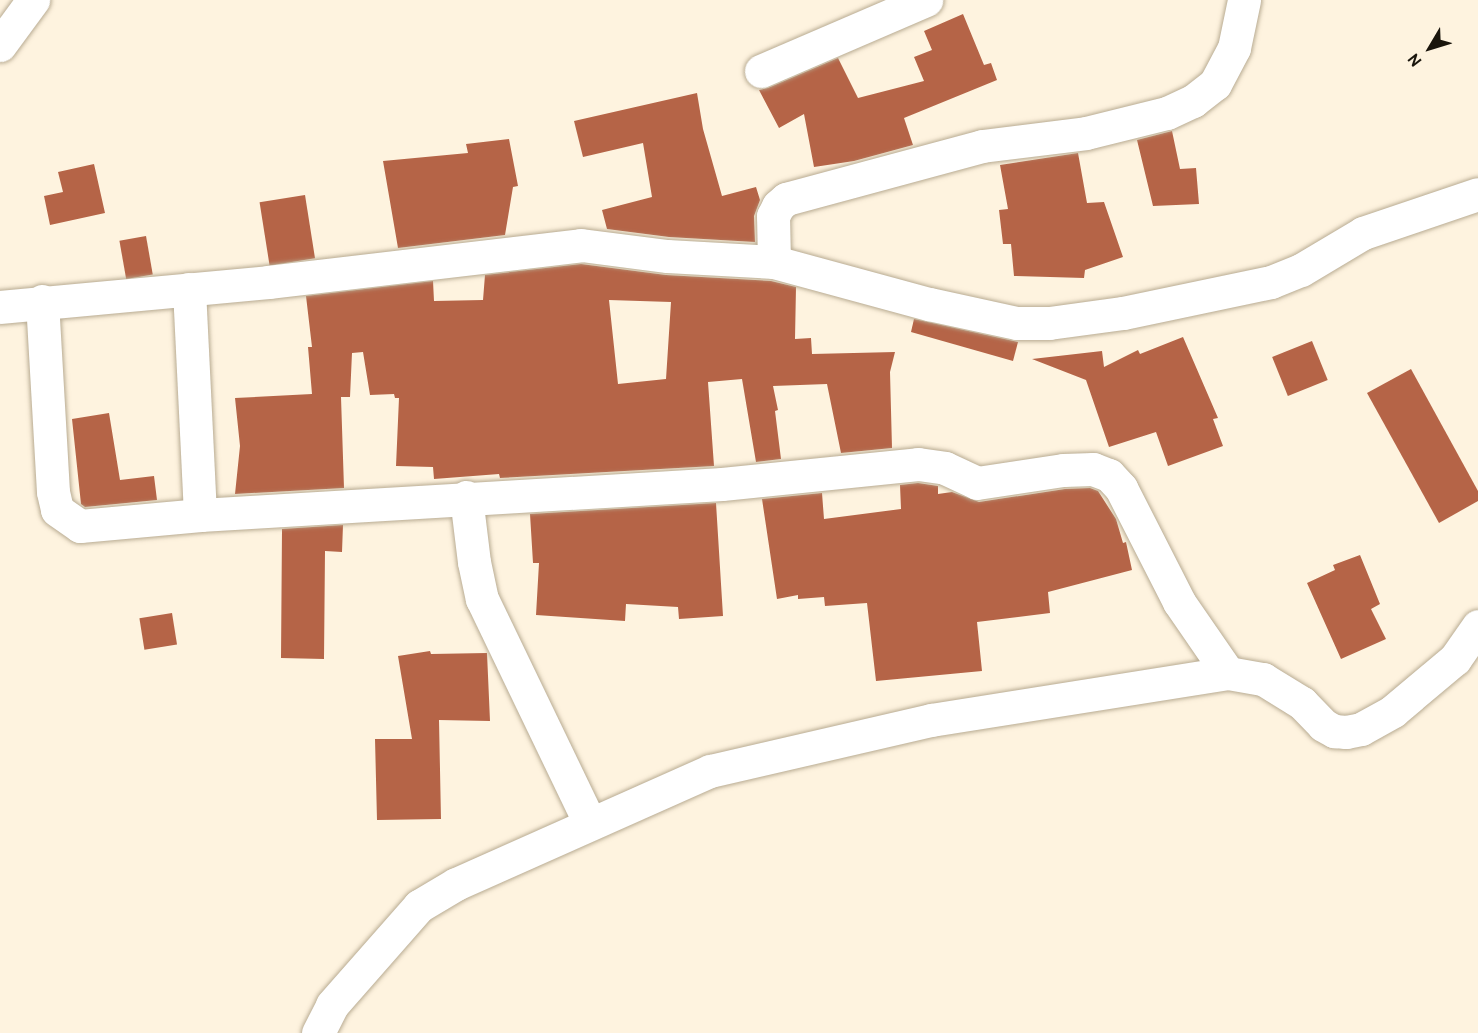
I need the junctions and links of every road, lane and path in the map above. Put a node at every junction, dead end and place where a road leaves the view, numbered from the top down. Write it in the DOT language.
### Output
graph roads {
  1 [pos="33,0"];
  2 [pos="926,0"];
  3 [pos="1244,0"];
  4 [pos="0,45"];
  5 [pos="761,71"];
  6 [pos="1478,194"];
  7 [pos="774,262"];
  8 [pos="189,289"];
  9 [pos="42,301"];
  10 [pos="0,307"];
  11 [pos="466,497"];
  12 [pos="200,515"];
  13 [pos="1478,626"];
  14 [pos="1228,673"];
  15 [pos="590,823"];
  16 [pos="318,1033"];
  1 -- 4 [label="street"];
  2 -- 5 [label="street"];
  3 -- 7 [label="street"];
  6 -- 7 [label="street"];
  7 -- 8 [label="street"];
  8 -- 9 [label="street"];
  8 -- 12 [label="street"];
  9 -- 10 [label="street"];
  9 -- 12 [label="street"];
  11 -- 12 [label="street"];
  11 -- 14 [label="street"];
  11 -- 15 [label="street"];
  13 -- 14 [label="street"];
  14 -- 15 [label="street"];
  15 -- 16 [label="street"];
}
